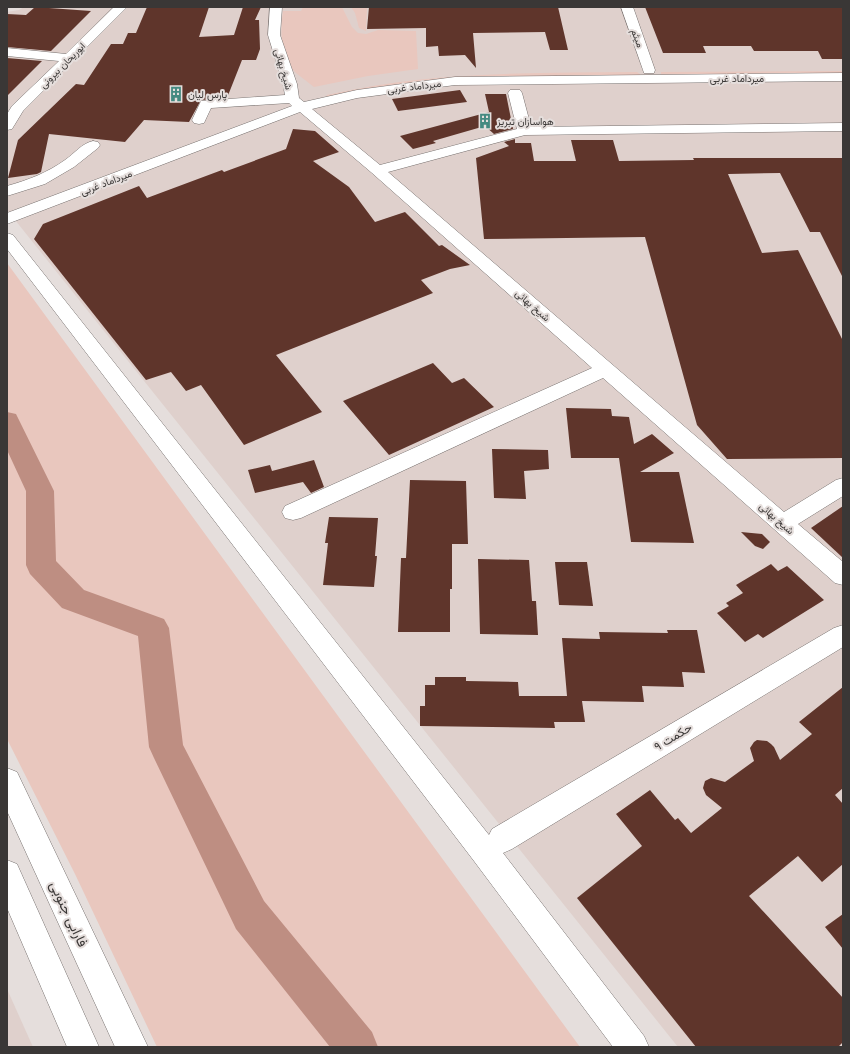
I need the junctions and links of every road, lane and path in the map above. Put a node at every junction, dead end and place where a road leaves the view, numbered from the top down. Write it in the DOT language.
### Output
graph roads {
  1 [pos="121,7"];
  2 [pos="276,7"];
  3 [pos="627,7"];
  4 [pos="7,52"];
  5 [pos="69,58"];
  6 [pos="843,68"];
  7 [pos="649,70"];
  8 [pos="843,77"];
  9 [pos="516,93"];
  10 [pos="297,103"];
  11 [pos="199,120"];
  12 [pos="7,126"];
  13 [pos="843,127"];
  14 [pos="525,131"];
  15 [pos="93,145"];
  16 [pos="377,170"];
  17 [pos="7,191"];
  18 [pos="7,206"];
  19 [pos="7,219"];
  20 [pos="7,238"];
  21 [pos="606,369"];
  22 [pos="843,486"];
  23 [pos="293,512"];
  24 [pos="783,523"];
  25 [pos="843,576"];
  26 [pos="843,635"];
  27 [pos="7,781"];
  28 [pos="502,840"];
  29 [pos="7,874"];
  30 [pos="83,1047"];
  31 [pos="132,1047"];
  32 [pos="633,1047"];
  1 -- 5 [label="street, ابوریحان بیرونی"];
  2 -- 10 [label="street, شیخ بهائی"];
  3 -- 7 [label="street, میثم"];
  4 -- 5 [label="street"];
  5 -- 12 [label="street, ابوریحان بیرونی"];
  6 -- 7 [label="street, میرداماد غربی"];
  7 -- 10 [label="street, میرداماد غربی"];
  8 -- 10 [label="street, میرداماد غربی"];
  9 -- 14 [label="street"];
  10 -- 11 [label="street"];
  10 -- 16 [label="street, شیخ بهائی"];
  10 -- 18 [label="street, میرداماد غربی"];
  10 -- 19 [label="street, میرداماد غربی"];
  13 -- 14 [label="street"];
  14 -- 16 [label="street"];
  15 -- 17 [label="street"];
  16 -- 21 [label="street, شیخ بهائی"];
  20 -- 32 [label="street"];
  21 -- 23 [label="street"];
  21 -- 24 [label="street, شیخ بهائی"];
  22 -- 24 [label="street"];
  24 -- 25 [label="street, شیخ بهائی"];
  26 -- 28 [label="street, حکمت ۹"];
  27 -- 31 [label="street, فارابی جنوبی"];
  29 -- 30 [label="street"];
}
